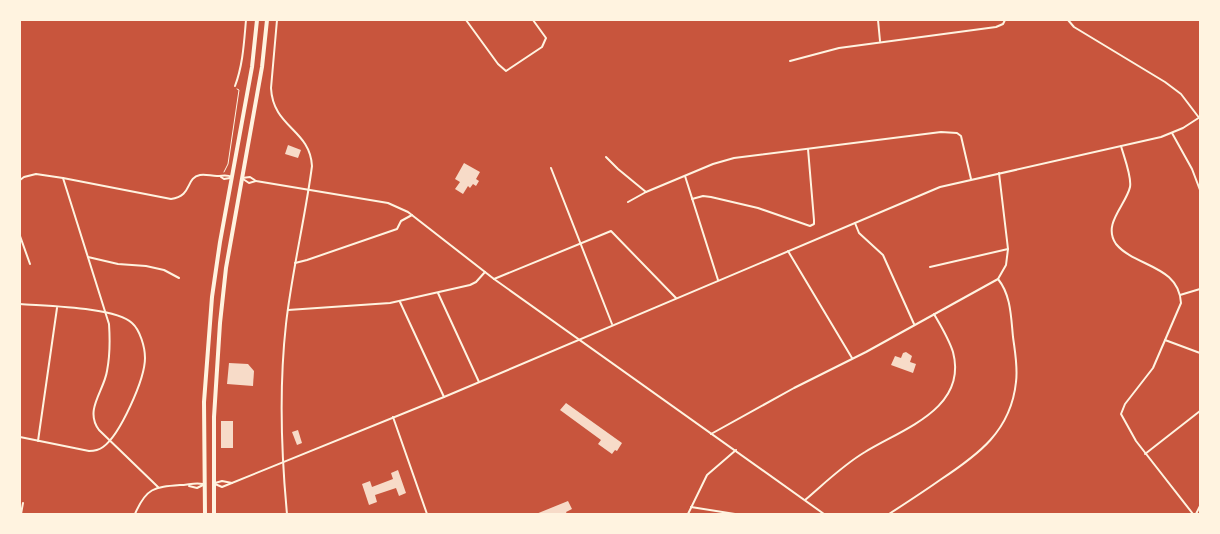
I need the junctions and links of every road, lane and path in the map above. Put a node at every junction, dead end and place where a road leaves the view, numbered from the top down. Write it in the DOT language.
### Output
graph roads {
  1 [pos="246,20"];
  2 [pos="257,20"];
  3 [pos="266,20"];
  4 [pos="277,20"];
  5 [pos="466,20"];
  6 [pos="533,20"];
  7 [pos="878,20"];
  8 [pos="1005,20"];
  9 [pos="1068,20"];
  10 [pos="880,41"];
  11 [pos="790,61"];
  12 [pos="235,86"];
  13 [pos="1200,118"];
  14 [pos="1172,133"];
  15 [pos="1121,146"];
  16 [pos="808,149"];
  17 [pos="606,157"];
  18 [pos="551,168"];
  19 [pos="999,173"];
  20 [pos="220,176"];
  21 [pos="685,176"];
  22 [pos="232,177"];
  23 [pos="63,178"];
  24 [pos="242,178"];
  25 [pos="971,179"];
  26 [pos="20,180"];
  27 [pos="256,181"];
  28 [pos="307,189"];
  29 [pos="1200,190"];
  30 [pos="646,192"];
  31 [pos="692,199"];
  32 [pos="628,202"];
  33 [pos="412,215"];
  34 [pos="854,223"];
  35 [pos="20,236"];
  36 [pos="581,243"];
  37 [pos="1008,249"];
  38 [pos="788,251"];
  39 [pos="88,257"];
  40 [pos="295,263"];
  41 [pos="30,264"];
  42 [pos="930,267"];
  43 [pos="485,272"];
  44 [pos="179,278"];
  45 [pos="494,279"];
  46 [pos="998,279"];
  47 [pos="718,280"];
  48 [pos="1200,289"];
  49 [pos="438,293"];
  50 [pos="1180,295"];
  51 [pos="676,298"];
  52 [pos="400,302"];
  53 [pos="20,304"];
  54 [pos="56,308"];
  55 [pos="288,310"];
  56 [pos="106,312"];
  57 [pos="934,314"];
  58 [pos="612,324"];
  59 [pos="914,325"];
  60 [pos="579,339"];
  61 [pos="1165,340"];
  62 [pos="1200,353"];
  63 [pos="852,359"];
  64 [pos="479,382"];
  65 [pos="444,397"];
  66 [pos="1200,411"];
  67 [pos="393,417"];
  68 [pos="711,434"];
  69 [pos="20,437"];
  70 [pos="38,440"];
  71 [pos="110,441"];
  72 [pos="736,450"];
  73 [pos="1145,454"];
  74 [pos="284,461"];
  75 [pos="232,482"];
  76 [pos="214,483"];
  77 [pos="204,484"];
  78 [pos="187,485"];
  79 [pos="158,487"];
  80 [pos="806,500"];
  81 [pos="23,503"];
  82 [pos="1200,506"];
  83 [pos="691,507"];
  84 [pos="21,514"];
  85 [pos="136,514"];
  86 [pos="205,514"];
  87 [pos="214,514"];
  88 [pos="287,514"];
  89 [pos="427,514"];
  90 [pos="688,514"];
  91 [pos="735,514"];
  92 [pos="824,514"];
  93 [pos="889,514"];
  94 [pos="1194,514"];
  1 -- 12 [label="street"];
  2 -- 22 [label="highway"];
  3 -- 24 [label="highway"];
  4 -- 28 [label="street"];
  5 -- 6 [label="street"];
  7 -- 10 [label="street"];
  8 -- 10 [label="street"];
  9 -- 13 [label="street"];
  10 -- 11 [label="street"];
  12 -- 20 [label="path"];
  13 -- 14 [label="street"];
  14 -- 15 [label="street"];
  14 -- 29 [label="street"];
  15 -- 19 [label="street"];
  15 -- 50 [label="street"];
  16 -- 21 [label="street"];
  16 -- 25 [label="street"];
  16 -- 31 [label="street"];
  17 -- 30 [label="street"];
  18 -- 36 [label="street"];
  19 -- 25 [label="street"];
  19 -- 37 [label="street"];
  20 -- 22 [label="street"];
  20 -- 23 [label="street"];
  21 -- 30 [label="street"];
  21 -- 31 [label="street"];
  22 -- 24 [label="highway"];
  22 -- 77 [label="highway"];
  23 -- 26 [label="street"];
  23 -- 39 [label="street"];
  24 -- 27 [label="street"];
  24 -- 27 [label="street"];
  24 -- 76 [label="highway"];
  25 -- 34 [label="street"];
  27 -- 28 [label="street"];
  28 -- 33 [label="street"];
  28 -- 40 [label="street"];
  30 -- 32 [label="street"];
  31 -- 47 [label="street"];
  33 -- 40 [label="street"];
  33 -- 43 [label="street"];
  34 -- 38 [label="street"];
  34 -- 59 [label="street"];
  35 -- 41 [label="street"];
  36 -- 45 [label="street"];
  36 -- 51 [label="street"];
  36 -- 58 [label="street"];
  37 -- 42 [label="street"];
  37 -- 46 [label="street"];
  38 -- 47 [label="street"];
  38 -- 63 [label="street"];
  39 -- 44 [label="street"];
  39 -- 56 [label="street"];
  40 -- 55 [label="street"];
  43 -- 45 [label="street"];
  43 -- 49 [label="street"];
  45 -- 60 [label="street"];
  46 -- 57 [label="street"];
  46 -- 93 [label="street"];
  47 -- 51 [label="street"];
  48 -- 50 [label="street"];
  49 -- 52 [label="street"];
  49 -- 64 [label="street"];
  50 -- 61 [label="street"];
  51 -- 58 [label="street"];
  52 -- 55 [label="street"];
  52 -- 65 [label="street"];
  53 -- 54 [label="street"];
  54 -- 56 [label="street"];
  54 -- 70 [label="street"];
  55 -- 74 [label="street"];
  56 -- 71 [label="street"];
  56 -- 71 [label="street"];
  57 -- 59 [label="street"];
  57 -- 80 [label="street"];
  58 -- 60 [label="street"];
  59 -- 63 [label="street"];
  60 -- 64 [label="street"];
  60 -- 68 [label="street"];
  61 -- 62 [label="street"];
  61 -- 73 [label="street"];
  63 -- 68 [label="street"];
  64 -- 65 [label="street"];
  65 -- 67 [label="street"];
  66 -- 73 [label="street"];
  67 -- 74 [label="street"];
  67 -- 89 [label="street"];
  68 -- 72 [label="street"];
  69 -- 70 [label="street"];
  70 -- 71 [label="street"];
  71 -- 79 [label="street"];
  72 -- 80 [label="street"];
  72 -- 83 [label="street"];
  73 -- 94 [label="street"];
  74 -- 75 [label="street"];
  74 -- 88 [label="street"];
  75 -- 76 [label="street"];
  75 -- 76 [label="street"];
  76 -- 77 [label="highway"];
  76 -- 87 [label="highway"];
  77 -- 78 [label="street"];
  77 -- 78 [label="street"];
  77 -- 86 [label="highway"];
  78 -- 79 [label="street"];
  79 -- 85 [label="street"];
  80 -- 92 [label="street"];
  81 -- 84 [label="street"];
  82 -- 94 [label="street"];
  83 -- 90 [label="street"];
  83 -- 91 [label="street"];
}
